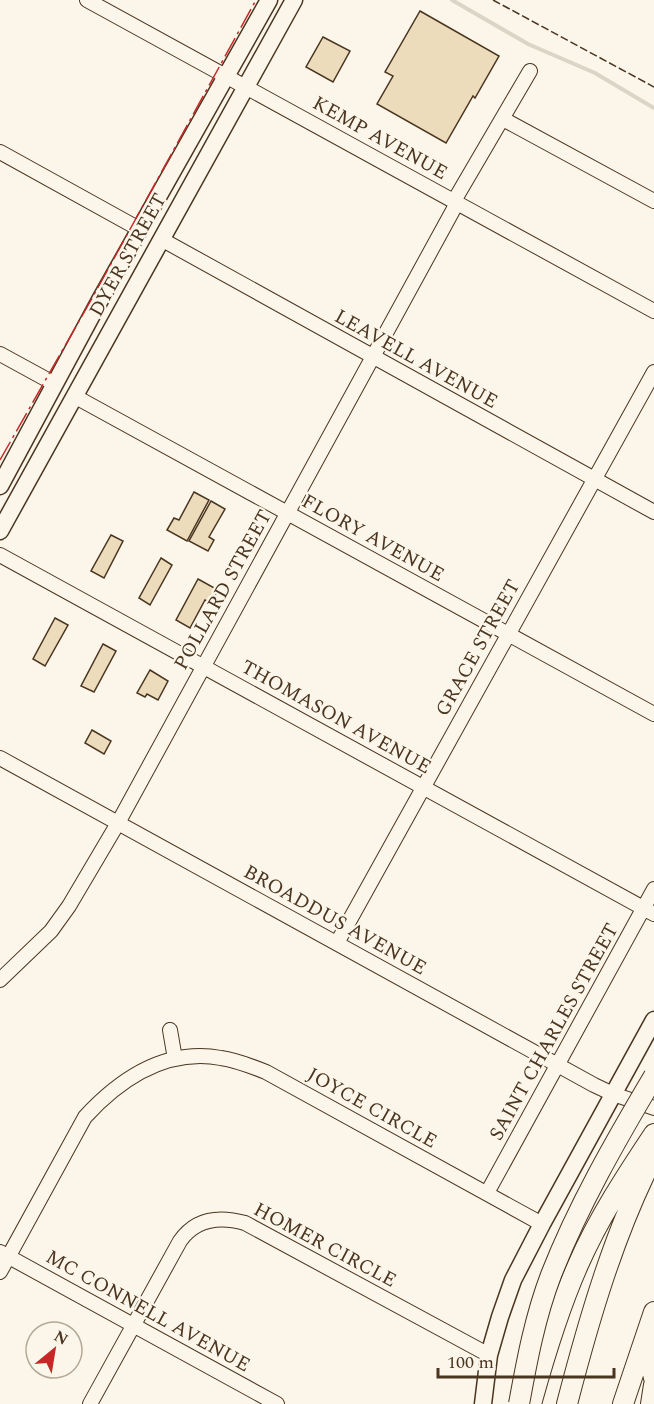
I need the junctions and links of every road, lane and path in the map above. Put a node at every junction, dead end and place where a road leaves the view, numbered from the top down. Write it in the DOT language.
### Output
graph roads {
  1 [pos="87,0"];
  2 [pos="269,0"];
  3 [pos="294,0"];
  4 [pos="530,71"];
  5 [pos="227,77"];
  6 [pos="245,86"];
  7 [pos="503,119"];
  8 [pos="0,152"];
  9 [pos="654,201"];
  10 [pos="456,202"];
  11 [pos="141,230"];
  12 [pos="161,239"];
  13 [pos="100,300"];
  14 [pos="654,311"];
  15 [pos="0,354"];
  16 [pos="372,357"];
  17 [pos="654,372"];
  18 [pos="55,384"];
  19 [pos="74,396"];
  20 [pos="39,459"];
  21 [pos="594,480"];
  22 [pos="0,486"];
  23 [pos="654,512"];
  24 [pos="288,513"];
  25 [pos="0,531"];
  26 [pos="0,555"];
  27 [pos="508,634"];
  28 [pos="203,666"];
  29 [pos="654,714"];
  30 [pos="0,758"];
  31 [pos="423,787"];
  32 [pos="118,823"];
  33 [pos="654,889"];
  34 [pos="649,911"];
  35 [pos="337,943"];
  36 [pos="5,965"];
  37 [pos="0,980"];
  38 [pos="654,1020"];
  39 [pos="170,1030"];
  40 [pos="175,1059"];
  41 [pos="558,1064"];
  42 [pos="654,1076"];
  43 [pos="612,1094"];
  44 [pos="654,1108"];
  45 [pos="654,1134"];
  46 [pos="654,1155"];
  47 [pos="636,1175"];
  48 [pos="488,1193"];
  49 [pos="542,1224"];
  50 [pos="4,1254"];
  51 [pos="0,1272"];
  52 [pos="654,1312"];
  53 [pos="133,1325"];
  54 [pos="645,1339"];
  55 [pos="489,1355"];
  56 [pos="654,1378"];
  57 [pos="654,1385"];
  58 [pos="90,1404"];
  59 [pos="277,1404"];
  60 [pos="483,1404"];
  61 [pos="519,1404"];
  62 [pos="531,1404"];
  63 [pos="567,1404"];
  64 [pos="623,1404"];
  65 [pos="651,1404"];
  1 -- 5 [label="street, KEMP AVENUE"];
  2 -- 5 [label="main road, DYER STREET"];
  3 -- 6 [label="main road, DYER STREET"];
  4 -- 7 [label="street, POLLARD STREET"];
  5 -- 6 [label="street, KEMP AVENUE"];
  5 -- 11 [label="main road, DYER STREET"];
  6 -- 10 [label="street, KEMP AVENUE"];
  6 -- 12 [label="main road, DYER STREET"];
  7 -- 9 [label="street"];
  7 -- 10 [label="street, POLLARD STREET"];
  8 -- 11 [label="street"];
  10 -- 14 [label="street, KEMP AVENUE"];
  10 -- 16 [label="street, POLLARD STREET"];
  11 -- 13 [label="main road, DYER STREET"];
  12 -- 16 [label="street, LEAVELL AVENUE"];
  12 -- 19 [label="main road, DYER STREET"];
  13 -- 18 [label="main road, DYER STREET"];
  13 -- 19 [label="main road"];
  15 -- 18 [label="street"];
  16 -- 21 [label="street, LEAVELL AVENUE"];
  16 -- 24 [label="street, POLLARD STREET"];
  17 -- 21 [label="street, GRACE STREET"];
  18 -- 20 [label="main road"];
  18 -- 22 [label="main road, DYER STREET"];
  19 -- 20 [label="main road, DYER STREET"];
  19 -- 24 [label="street, FLORY AVENUE"];
  20 -- 25 [label="main road, DYER STREET"];
  21 -- 23 [label="street, LEAVELL AVENUE"];
  21 -- 27 [label="street, GRACE STREET"];
  24 -- 27 [label="street, FLORY AVENUE"];
  24 -- 28 [label="street, POLLARD STREET"];
  26 -- 28 [label="street, THOMASON AVENUE"];
  27 -- 29 [label="street, FLORY AVENUE"];
  27 -- 31 [label="street, GRACE STREET"];
  28 -- 31 [label="street, THOMASON AVENUE"];
  28 -- 32 [label="street, POLLARD STREET"];
  30 -- 32 [label="street, BROADDUS AVENUE"];
  31 -- 34 [label="street, THOMASON AVENUE"];
  31 -- 35 [label="street, GRACE STREET"];
  32 -- 35 [label="street, BROADDUS AVENUE"];
  32 -- 36 [label="street, POLLARD STREET"];
  33 -- 34 [label="street, SAINT CHARLES STREET"];
  34 -- 41 [label="street, SAINT CHARLES STREET"];
  35 -- 41 [label="street, BROADDUS AVENUE"];
  36 -- 37 [label="street, POLLARD STREET"];
  38 -- 43 [label="main road"];
  39 -- 40 [label="street"];
  40 -- 48 [label="street, JOYCE CIRCLE"];
  40 -- 50 [label="street, JOYCE CIRCLE"];
  41 -- 43 [label="street, BROADDUS AVENUE"];
  41 -- 48 [label="street, SAINT CHARLES STREET"];
  42 -- 61 [label="highway, bridge"];
  43 -- 44 [label="street, BROADDUS AVENUE"];
  43 -- 49 [label="main road"];
  45 -- 47 [label="highway"];
  46 -- 47 [label="highway"];
  47 -- 62 [label="highway"];
  47 -- 63 [label="highway"];
  48 -- 49 [label="street, JOYCE CIRCLE"];
  49 -- 55 [label="main road"];
  50 -- 51 [label="street, JOYCE CIRCLE"];
  50 -- 53 [label="street, MC CONNELL AVENUE"];
  52 -- 54 [label="highway"];
  53 -- 55 [label="street, HOMER CIRCLE"];
  53 -- 58 [label="street, HOMER CIRCLE"];
  53 -- 59 [label="street, MC CONNELL AVENUE"];
  54 -- 56 [label="highway"];
  54 -- 64 [label="highway"];
  55 -- 60 [label="main road"];
  57 -- 65 [label="highway"];
}
